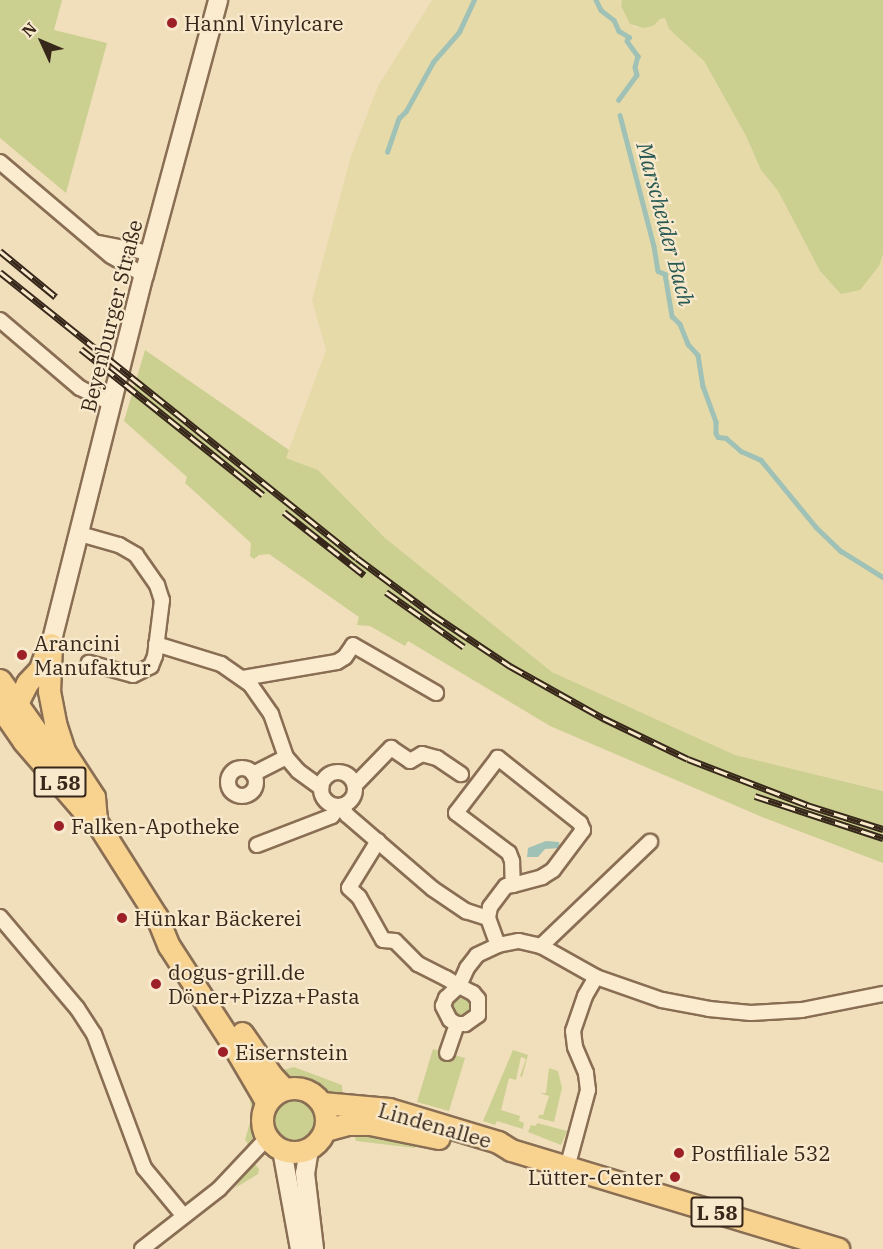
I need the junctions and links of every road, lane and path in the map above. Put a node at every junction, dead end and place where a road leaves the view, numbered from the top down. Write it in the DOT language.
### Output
graph roads {
  1 [pos="218,0"];
  2 [pos="0,162"];
  3 [pos="99,243"];
  4 [pos="150,254"];
  5 [pos="144,275"];
  6 [pos="0,320"];
  7 [pos="111,403"];
  8 [pos="80,534"];
  9 [pos="51,644"];
  10 [pos="156,644"];
  11 [pos="88,663"];
  12 [pos="49,676"];
  13 [pos="243,678"];
  14 [pos="0,680"];
  15 [pos="436,693"];
  16 [pos="5,711"];
  17 [pos="286,757"];
  18 [pos="253,774"];
  19 [pos="461,774"];
  20 [pos="355,785"];
  21 [pos="321,788"];
  22 [pos="340,806"];
  23 [pos="95,816"];
  24 [pos="378,841"];
  25 [pos="650,842"];
  26 [pos="257,846"];
  27 [pos="513,885"];
  28 [pos="0,917"];
  29 [pos="157,917"];
  30 [pos="488,918"];
  31 [pos="498,945"];
  32 [pos="541,946"];
  33 [pos="596,976"];
  34 [pos="459,986"];
  35 [pos="883,994"];
  36 [pos="458,1024"];
  37 [pos="447,1053"];
  38 [pos="284,1089"];
  39 [pos="267,1103"];
  40 [pos="322,1103"];
  41 [pos="325,1130"];
  42 [pos="274,1144"];
  43 [pos="309,1149"];
  44 [pos="511,1150"];
  45 [pos="567,1168"];
  46 [pos="183,1215"];
  47 [pos="142,1249"];
  48 [pos="300,1249"];
  49 [pos="314,1249"];
  50 [pos="838,1249"];
  1 -- 4 [label="main road, Beyenburger Straße"];
  2 -- 3 [label="street"];
  3 -- 4 [label="street"];
  3 -- 5 [label="street"];
  4 -- 5 [label="main road, Beyenburger Straße"];
  5 -- 7 [label="main road, Beyenburger Straße"];
  6 -- 7 [label="street"];
  7 -- 8 [label="main road, Beyenburger Straße"];
  8 -- 9 [label="main road, Beyenburger Straße"];
  8 -- 10 [label="street"];
  9 -- 12 [label="main road"];
  9 -- 16 [label="main road"];
  10 -- 11 [label="street"];
  10 -- 13 [label="street"];
  12 -- 16 [label="main road"];
  12 -- 23 [label="main road"];
  13 -- 15 [label="street"];
  13 -- 17 [label="street"];
  14 -- 16 [label="main road, L 58"];
  16 -- 23 [label="main road, L 58"];
  17 -- 18 [label="street"];
  17 -- 21 [label="street"];
  19 -- 20 [label="street"];
  20 -- 21 [label="street"];
  20 -- 22 [label="street"];
  21 -- 22 [label="street"];
  22 -- 24 [label="street"];
  22 -- 26 [label="street"];
  23 -- 29 [label="main road, L 58"];
  24 -- 30 [label="street"];
  24 -- 34 [label="street"];
  25 -- 32 [label="street"];
  27 -- 27 [label="street"];
  27 -- 30 [label="street"];
  28 -- 46 [label="street"];
  29 -- 38 [label="main road, L 58"];
  29 -- 39 [label="main road, L 58"];
  30 -- 31 [label="street"];
  31 -- 32 [label="street"];
  31 -- 34 [label="street"];
  32 -- 33 [label="street"];
  33 -- 35 [label="street"];
  33 -- 45 [label="street"];
  34 -- 36 [label="street"];
  34 -- 36 [label="street"];
  36 -- 37 [label="street"];
  38 -- 39 [label="main road"];
  38 -- 40 [label="main road"];
  39 -- 42 [label="main road"];
  40 -- 41 [label="main road"];
  40 -- 44 [label="main road, Lindenallee / L 58"];
  41 -- 43 [label="main road"];
  41 -- 44 [label="main road, Lindenallee / L 58"];
  42 -- 43 [label="main road"];
  42 -- 46 [label="street"];
  42 -- 48 [label="main road"];
  43 -- 49 [label="main road"];
  44 -- 45 [label="main road, Lindenallee / L 58"];
  45 -- 50 [label="main road, Lindenallee / L 58"];
  46 -- 47 [label="street"];
}
